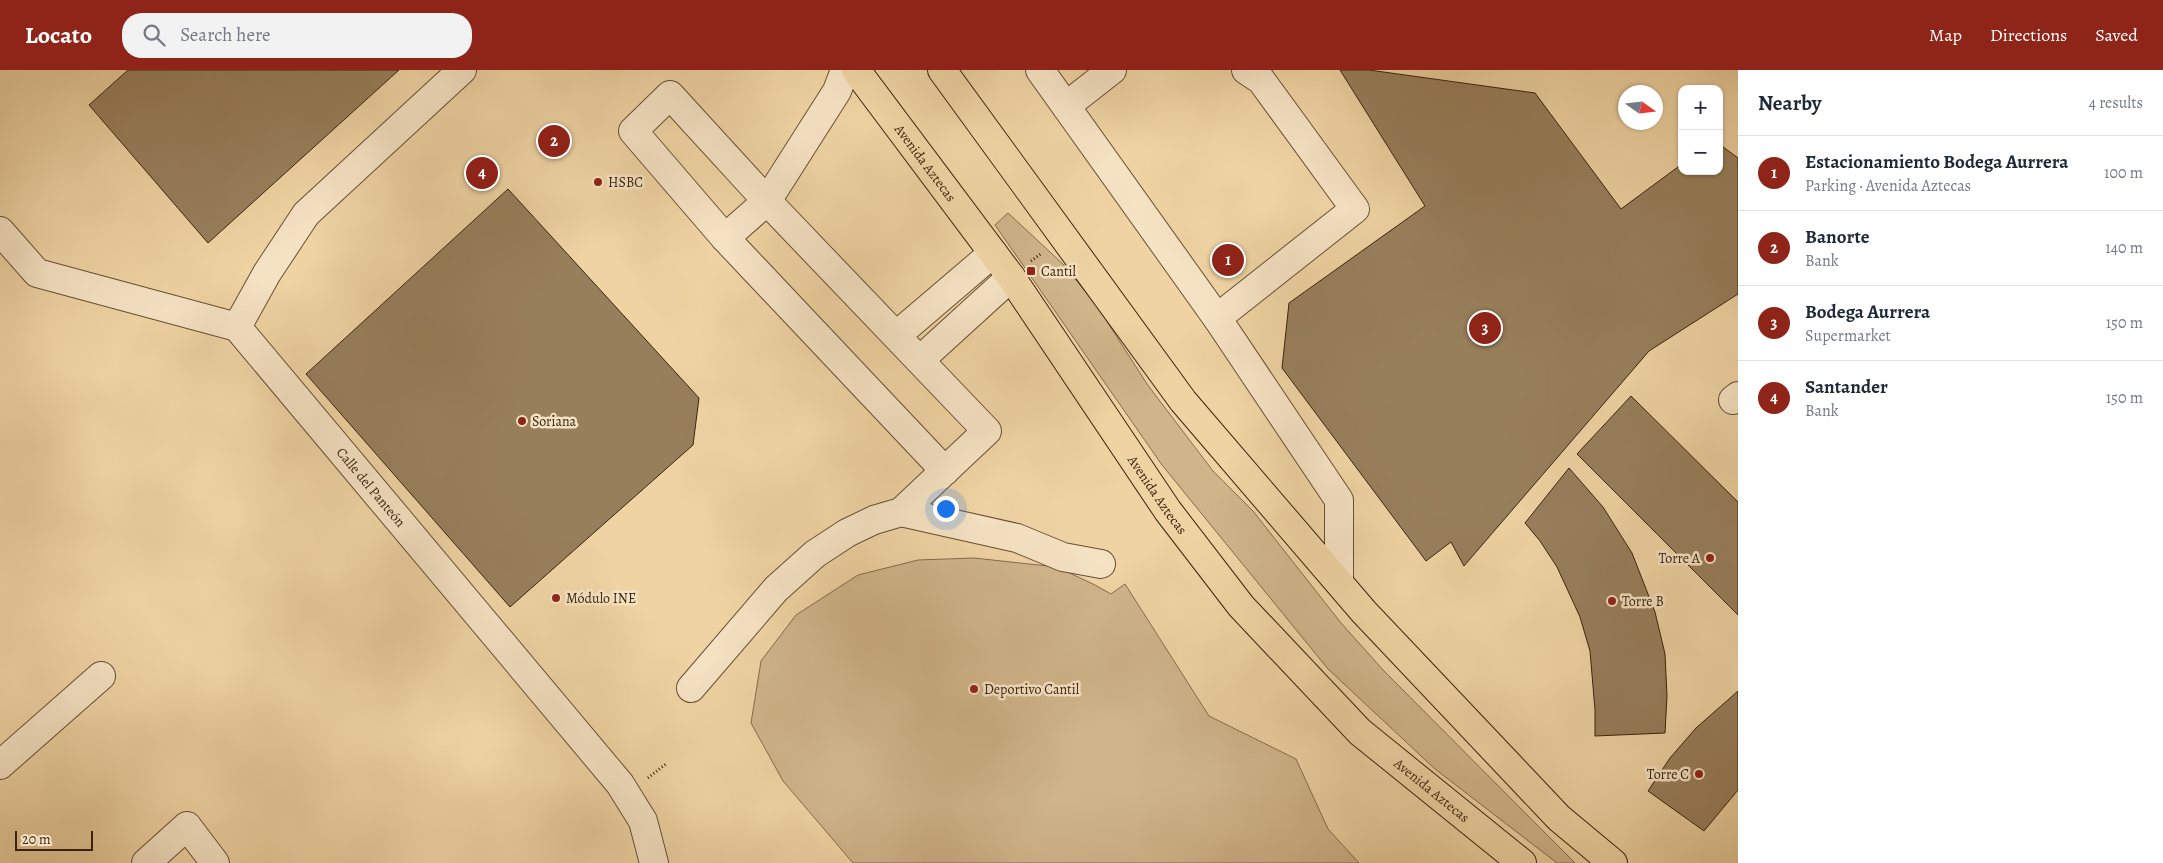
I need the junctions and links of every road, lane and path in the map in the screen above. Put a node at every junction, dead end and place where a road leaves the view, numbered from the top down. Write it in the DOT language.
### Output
graph roads {
  1 [pos="462,70"];
  2 [pos="845,70"];
  3 [pos="856,70"];
  4 [pos="942,70"];
  5 [pos="1040,70"];
  6 [pos="1112,70"];
  7 [pos="1246,70"];
  8 [pos="1066,106"];
  9 [pos="767,200"];
  10 [pos="0,231"];
  11 [pos="1063,236"];
  12 [pos="725,238"];
  13 [pos="993,253"];
  14 [pos="1011,277"];
  15 [pos="1216,318"];
  16 [pos="237,327"];
  17 [pos="897,335"];
  18 [pos="920,360"];
  19 [pos="945,471"];
  20 [pos="901,512"];
  21 [pos="1101,564"];
  22 [pos="1339,582"];
  23 [pos="101,676"];
  24 [pos="691,688"];
  25 [pos="0,765"];
  26 [pos="146,863"];
  27 [pos="215,863"];
  28 [pos="654,863"];
  29 [pos="1522,863"];
  30 [pos="1613,863"];
  1 -- 16 [label="street"];
  2 -- 9 [label="street"];
  3 -- 13 [label="main road, Avenida Aztecas"];
  4 -- 11 [label="main road"];
  5 -- 8 [label="street"];
  6 -- 8 [label="street"];
  7 -- 15 [label="street"];
  8 -- 15 [label="street"];
  9 -- 12 [label="street"];
  9 -- 12 [label="street"];
  9 -- 17 [label="street"];
  10 -- 16 [label="street"];
  11 -- 14 [label="path"];
  11 -- 22 [label="main road"];
  12 -- 19 [label="street"];
  13 -- 14 [label="main road, Avenida Aztecas"];
  13 -- 17 [label="street"];
  14 -- 18 [label="street"];
  14 -- 29 [label="main road, Avenida Aztecas"];
  15 -- 22 [label="street"];
  16 -- 28 [label="street, Calle del Panteón"];
  17 -- 18 [label="street"];
  18 -- 19 [label="street"];
  19 -- 20 [label="street"];
  20 -- 21 [label="street"];
  20 -- 24 [label="street"];
  22 -- 30 [label="main road"];
  23 -- 25 [label="street"];
  26 -- 27 [label="street"];
}
